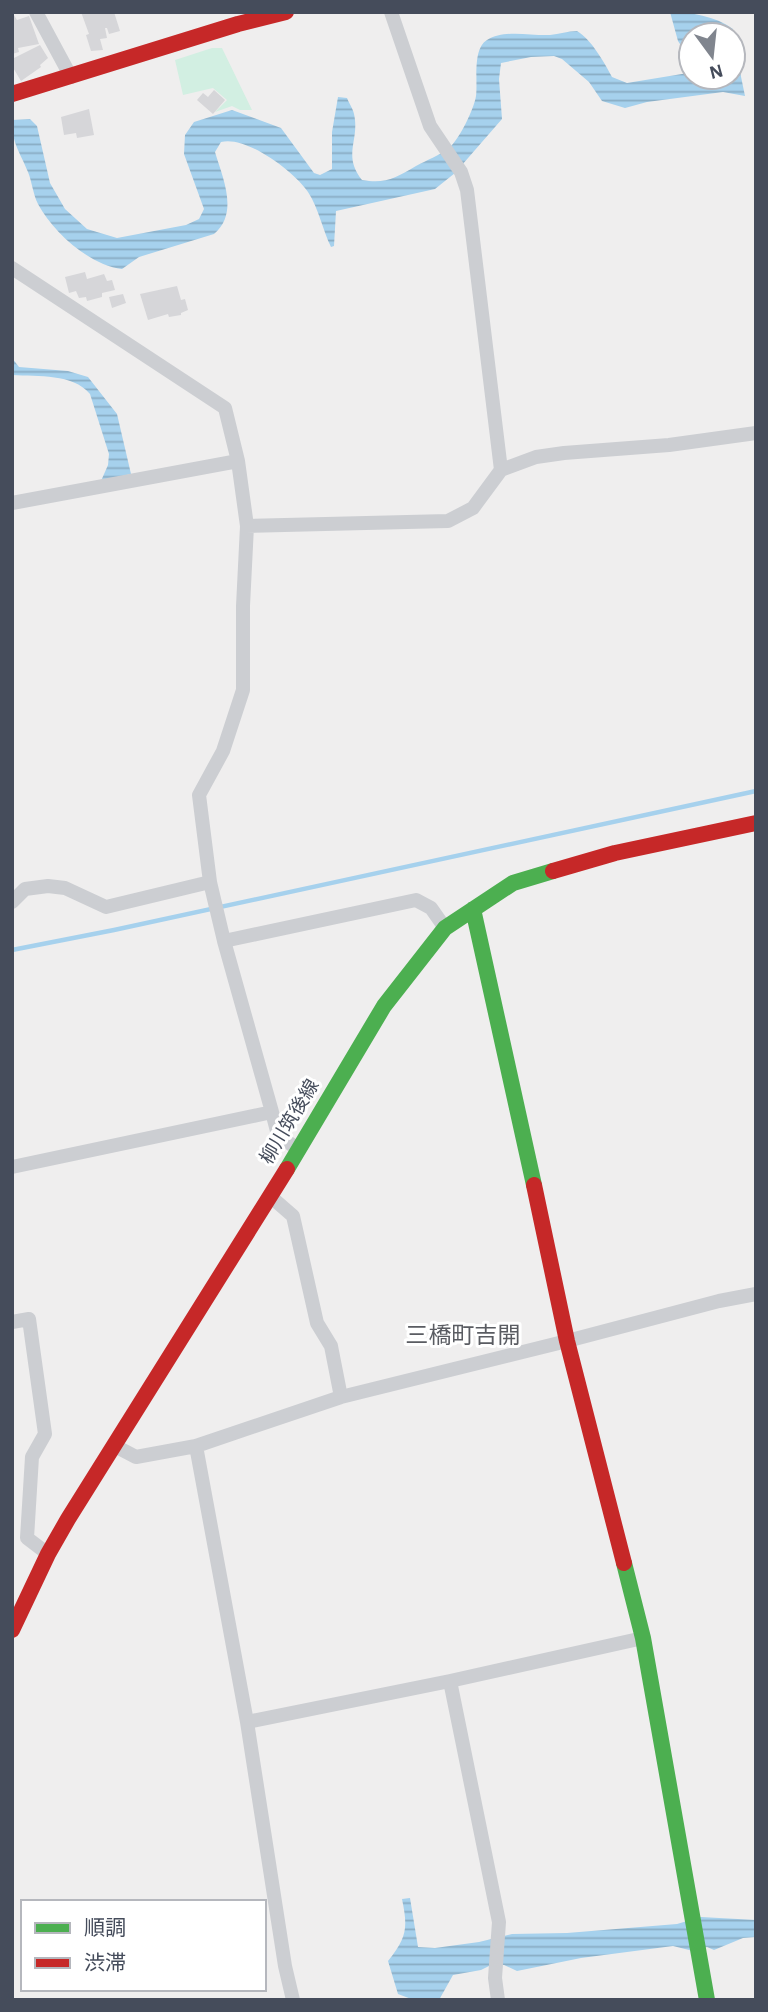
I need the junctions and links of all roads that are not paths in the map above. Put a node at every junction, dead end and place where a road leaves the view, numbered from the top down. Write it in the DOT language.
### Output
graph roads {
  1 [pos="36,12"];
  2 [pos="286,12"];
  3 [pos="391,12"];
  4 [pos="71,77"];
  5 [pos="12,94"];
  6 [pos="12,268"];
  7 [pos="756,433"];
  8 [pos="238,461"];
  9 [pos="501,470"];
  10 [pos="12,503"];
  11 [pos="247,526"];
  12 [pos="756,823"];
  13 [pos="210,883"];
  14 [pos="12,902"];
  15 [pos="473,909"];
  16 [pos="445,928"];
  17 [pos="224,941"];
  18 [pos="272,1112"];
  19 [pos="299,1150"];
  20 [pos="13,1167"];
  21 [pos="270,1196"];
  22 [pos="756,1294"];
  23 [pos="12,1322"];
  24 [pos="567,1341"];
  25 [pos="341,1397"];
  26 [pos="115,1446"];
  27 [pos="196,1446"];
  28 [pos="48,1554"];
  29 [pos="12,1630"];
  30 [pos="643,1638"];
  31 [pos="450,1681"];
  32 [pos="247,1722"];
  33 [pos="293,2000"];
  34 [pos="498,2000"];
  35 [pos="707,2000"];
  1 -- 4 [label="street"];
  2 -- 4 [label="street"];
  3 -- 9 [label="street"];
  4 -- 5 [label="street"];
  6 -- 8 [label="street"];
  7 -- 9 [label="street"];
  8 -- 10 [label="street"];
  8 -- 11 [label="street"];
  9 -- 11 [label="street"];
  11 -- 13 [label="street"];
  12 -- 15 [label="street, 柳川筑後線"];
  13 -- 14 [label="street"];
  13 -- 17 [label="street"];
  15 -- 16 [label="street, 柳川筑後線"];
  15 -- 24 [label="street"];
  16 -- 17 [label="street"];
  16 -- 19 [label="street, 柳川筑後線"];
  17 -- 18 [label="street"];
  18 -- 19 [label="street"];
  18 -- 20 [label="street"];
  19 -- 21 [label="street, 柳川筑後線"];
  21 -- 25 [label="street"];
  21 -- 26 [label="street, 柳川筑後線"];
  22 -- 24 [label="street"];
  23 -- 28 [label="street"];
  24 -- 25 [label="street"];
  24 -- 30 [label="street"];
  25 -- 27 [label="street"];
  26 -- 27 [label="street"];
  26 -- 28 [label="street, 柳川筑後線"];
  27 -- 32 [label="street"];
  28 -- 29 [label="street, 柳川筑後線"];
  30 -- 31 [label="street"];
  30 -- 35 [label="street"];
  31 -- 32 [label="street"];
  31 -- 34 [label="street"];
  32 -- 33 [label="street"];
}
